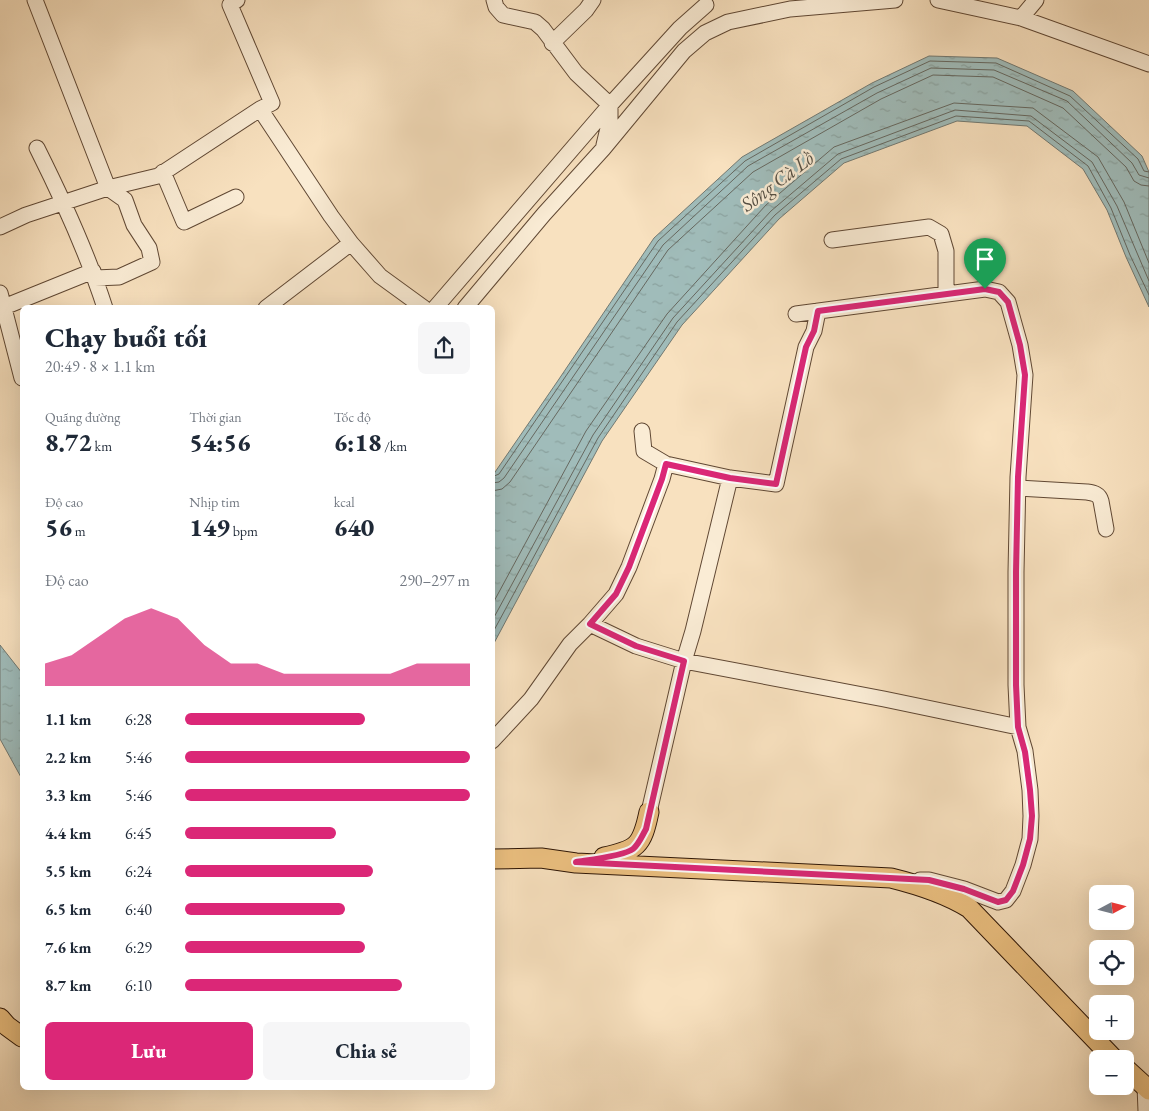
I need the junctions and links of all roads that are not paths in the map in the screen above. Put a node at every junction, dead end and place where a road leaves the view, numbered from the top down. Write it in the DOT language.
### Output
graph roads {
  1 [pos="35,0"];
  2 [pos="238,0"];
  3 [pos="494,0"];
  4 [pos="593,0"];
  5 [pos="773,0"];
  6 [pos="895,0"];
  7 [pos="938,0"];
  8 [pos="1036,0"];
  9 [pos="706,5"];
  10 [pos="790,9"];
  11 [pos="1021,18"];
  12 [pos="552,43"];
  13 [pos="1149,64"];
  14 [pos="610,106"];
  15 [pos="260,109"];
  16 [pos="37,148"];
  17 [pos="604,149"];
  18 [pos="163,172"];
  19 [pos="108,188"];
  20 [pos="236,197"];
  21 [pos="64,203"];
  22 [pos="0,227"];
  23 [pos="832,240"];
  24 [pos="351,243"];
  25 [pos="94,275"];
  26 [pos="475,294"];
  27 [pos="946,294"];
  28 [pos="2,300"];
  29 [pos="104,305"];
  30 [pos="270,305"];
  31 [pos="420,305"];
  32 [pos="438,305"];
  33 [pos="450,305"];
  34 [pos="467,305"];
  35 [pos="818,311"];
  36 [pos="796,314"];
  37 [pos="20,370"];
  38 [pos="642,431"];
  39 [pos="666,464"];
  40 [pos="730,478"];
  41 [pos="1018,488"];
  42 [pos="1106,529"];
  43 [pos="590,624"];
  44 [pos="684,661"];
  45 [pos="1018,727"];
  46 [pos="495,738"];
  47 [pos="649,812"];
  48 [pos="495,859"];
  49 [pos="576,862"];
  50 [pos="891,878"];
  51 [pos="0,1018"];
  52 [pos="20,1035"];
  53 [pos="1105,1050"];
  54 [pos="1134,1076"];
  55 [pos="1147,1088"];
  56 [pos="1146,1111"];
  1 -- 19 [label="street"];
  2 -- 15 [label="street"];
  3 -- 12 [label="street"];
  4 -- 12 [label="street"];
  5 -- 10 [label="street"];
  6 -- 10 [label="street"];
  7 -- 11 [label="street"];
  8 -- 11 [label="street"];
  9 -- 14 [label="street"];
  10 -- 17 [label="street"];
  11 -- 13 [label="street"];
  12 -- 14 [label="street"];
  14 -- 17 [label="street"];
  14 -- 32 [label="street"];
  15 -- 18 [label="street"];
  15 -- 24 [label="street"];
  16 -- 21 [label="street"];
  17 -- 26 [label="street"];
  18 -- 19 [label="street"];
  18 -- 20 [label="street"];
  19 -- 21 [label="street"];
  19 -- 25 [label="street"];
  21 -- 22 [label="street"];
  21 -- 25 [label="street"];
  23 -- 27 [label="street"];
  24 -- 30 [label="street"];
  24 -- 31 [label="street"];
  25 -- 28 [label="street"];
  25 -- 29 [label="street"];
  26 -- 33 [label="street"];
  26 -- 34 [label="street"];
  27 -- 35 [label="street"];
  27 -- 41 [label="street"];
  28 -- 37 [label="street"];
  35 -- 36 [label="street"];
  35 -- 40 [label="street"];
  38 -- 39 [label="street"];
  39 -- 40 [label="street"];
  39 -- 43 [label="street"];
  40 -- 44 [label="street"];
  41 -- 42 [label="street"];
  41 -- 45 [label="street"];
  43 -- 44 [label="street"];
  43 -- 46 [label="street"];
  44 -- 45 [label="street"];
  44 -- 47 [label="street"];
  45 -- 50 [label="street"];
  47 -- 49 [label="main road"];
  48 -- 49 [label="main road"];
  49 -- 50 [label="main road"];
  50 -- 53 [label="main road"];
  51 -- 52 [label="main road"];
  54 -- 55 [label="main road"];
  55 -- 56 [label="street"];
}
